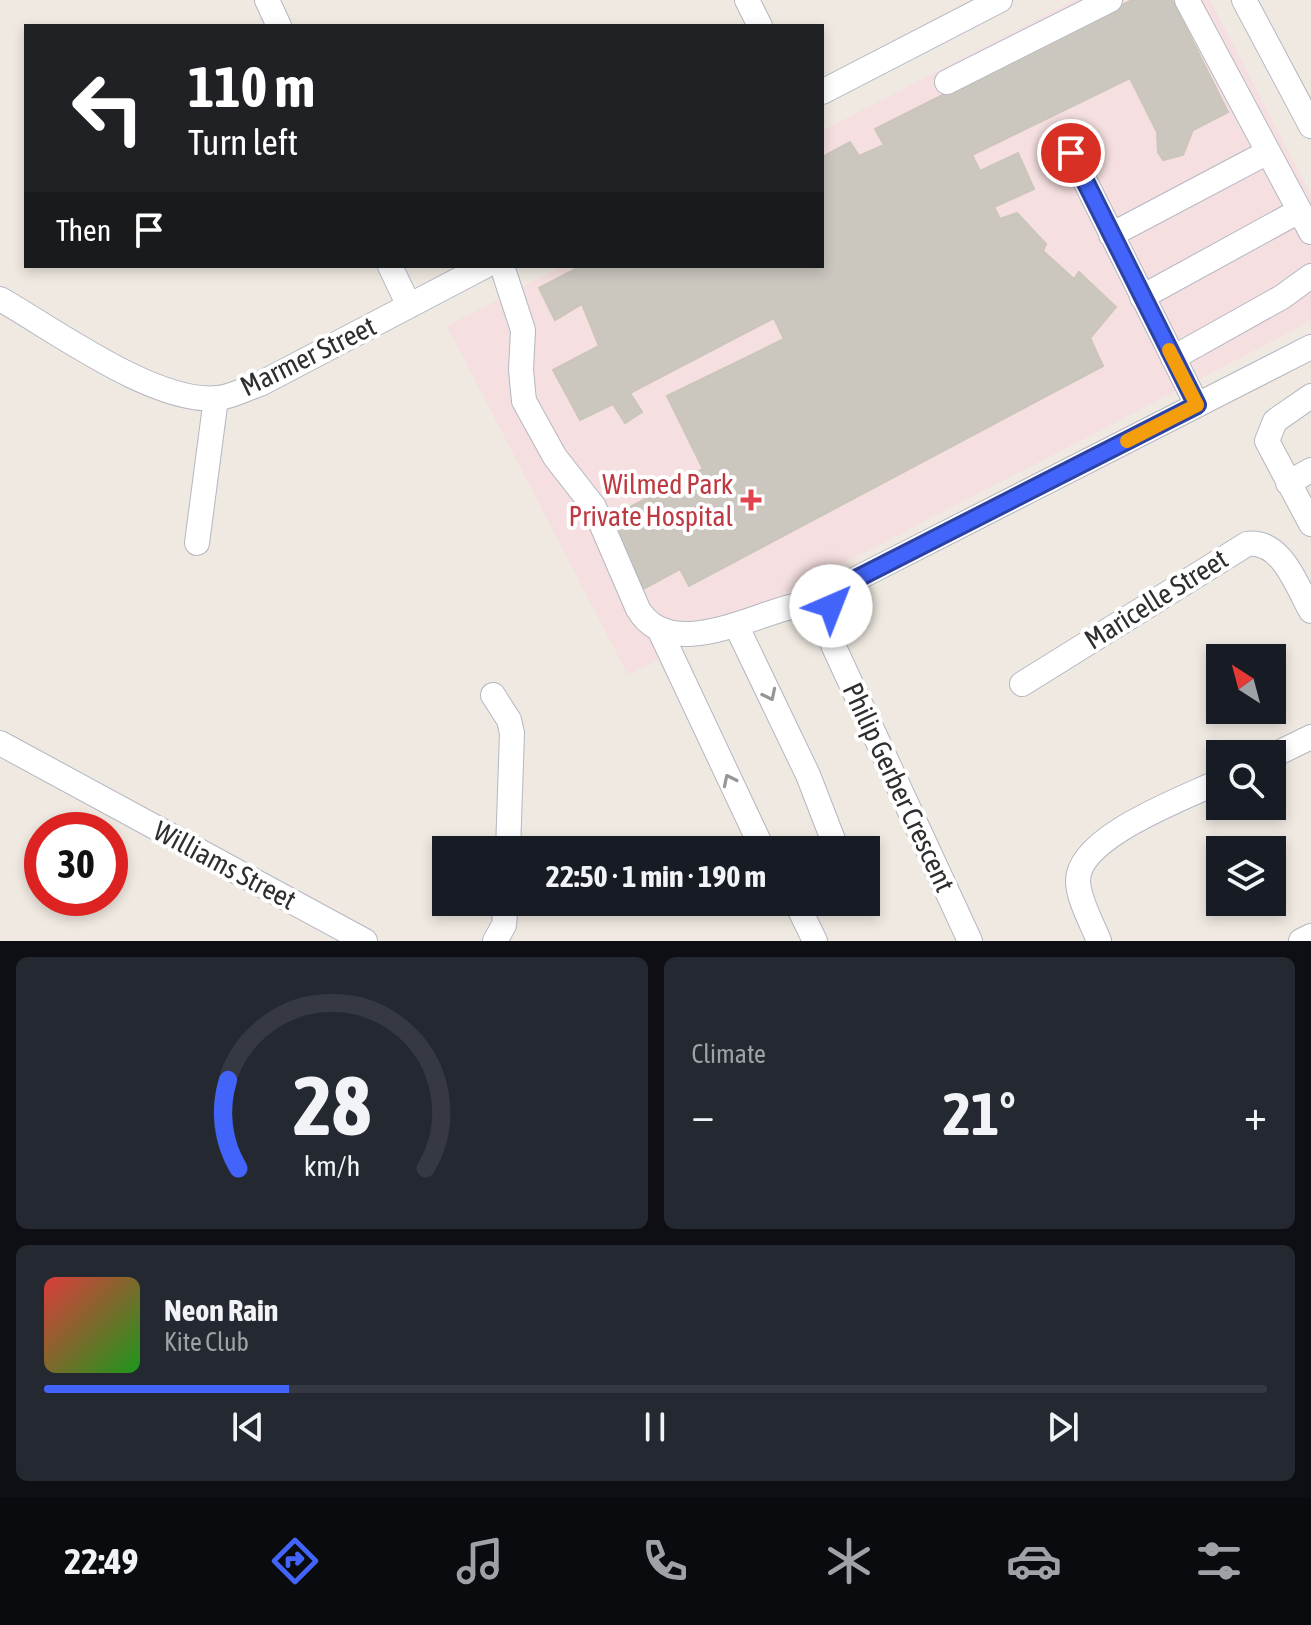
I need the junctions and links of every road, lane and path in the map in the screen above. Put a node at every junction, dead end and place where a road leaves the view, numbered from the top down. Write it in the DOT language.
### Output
graph roads {
  1 [pos="267,0"];
  2 [pos="747,0"];
  3 [pos="1000,0"];
  4 [pos="1110,0"];
  5 [pos="1187,0"];
  6 [pos="1244,0"];
  7 [pos="278,24"];
  8 [pos="759,24"];
  9 [pos="1273,50"];
  10 [pos="947,82"];
  11 [pos="824,91"];
  12 [pos="1311,91"];
  13 [pos="1311,126"];
  14 [pos="1268,152"];
  15 [pos="1071,153"];
  16 [pos="1305,222"];
  17 [pos="1111,235"];
  18 [pos="391,268"];
  19 [pos="481,268"];
  20 [pos="503,268"];
  21 [pos="1311,276"];
  22 [pos="1142,297"];
  23 [pos="0,299"];
  24 [pos="409,306"];
  25 [pos="1311,347"];
  26 [pos="1173,358"];
  27 [pos="1311,396"];
  28 [pos="216,398"];
  29 [pos="1197,405"];
  30 [pos="1311,470"];
  31 [pos="1288,483"];
  32 [pos="1311,524"];
  33 [pos="197,543"];
  34 [pos="831,606"];
  35 [pos="1311,611"];
  36 [pos="736,625"];
  37 [pos="659,629"];
  38 [pos="1022,684"];
  39 [pos="493,695"];
  40 [pos="1311,737"];
  41 [pos="0,743"];
  42 [pos="1286,749"];
  43 [pos="1206,788"];
  44 [pos="508,836"];
  45 [pos="756,836"];
  46 [pos="832,836"];
  47 [pos="505,916"];
  48 [pos="803,916"];
  49 [pos="1311,936"];
  50 [pos="365,941"];
  51 [pos="495,941"];
  52 [pos="815,941"];
  53 [pos="970,941"];
  54 [pos="1099,941"];
  55 [pos="1301,941"];
  1 -- 7 [label="street"];
  2 -- 8 [label="street"];
  3 -- 11 [label="street"];
  4 -- 10 [label="street"];
  5 -- 14 [label="street"];
  6 -- 9 [label="street"];
  9 -- 12 [label="street"];
  9 -- 13 [label="street"];
  14 -- 16 [label="street"];
  14 -- 17 [label="street"];
  15 -- 17 [label="street"];
  16 -- 22 [label="street"];
  17 -- 22 [label="street"];
  18 -- 24 [label="street"];
  19 -- 24 [label="street, Marmer Street"];
  20 -- 37 [label="street"];
  21 -- 26 [label="street"];
  22 -- 26 [label="street"];
  23 -- 28 [label="street, Marmer Street"];
  24 -- 28 [label="street, Marmer Street"];
  25 -- 29 [label="street"];
  26 -- 29 [label="street"];
  27 -- 31 [label="street"];
  28 -- 33 [label="street"];
  29 -- 34 [label="street"];
  30 -- 31 [label="street"];
  31 -- 32 [label="street"];
  34 -- 36 [label="street"];
  34 -- 53 [label="street, Philip Gerber Crescent"];
  35 -- 38 [label="street, Maricelle Street"];
  36 -- 37 [label="street"];
  36 -- 46 [label="street, one-way"];
  45 -- 37 [label="street, one-way"];
  39 -- 44 [label="street"];
  40 -- 42 [label="street"];
  41 -- 50 [label="street, Williams Street"];
  43 -- 54 [label="street"];
  47 -- 51 [label="street"];
  48 -- 52 [label="street"];
  49 -- 55 [label="street"];
}
